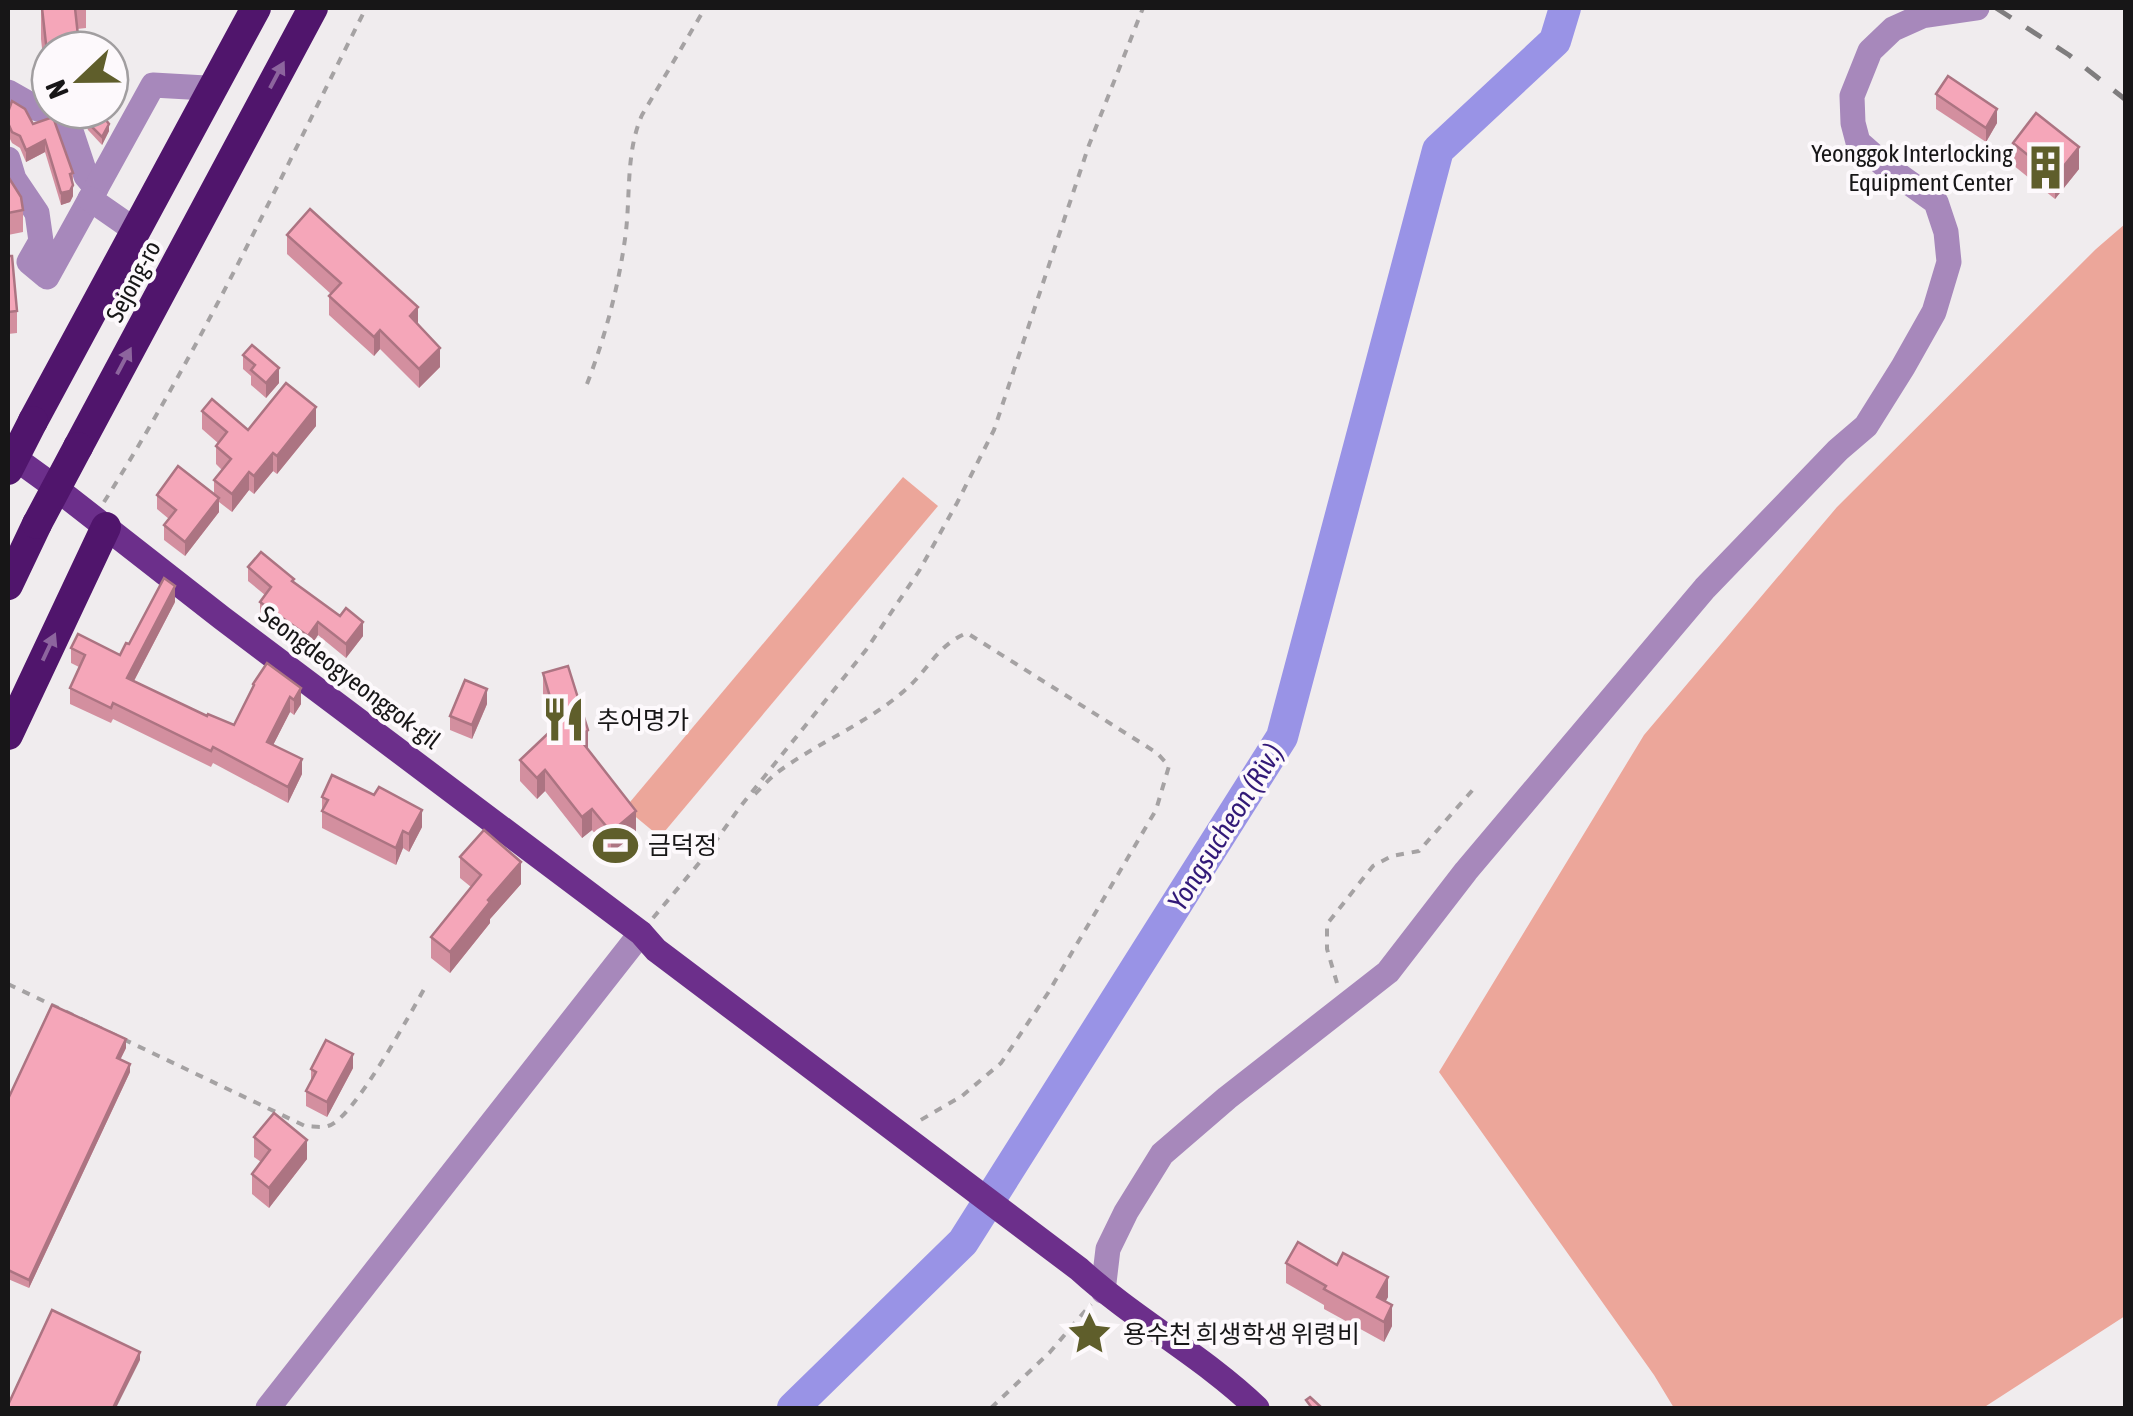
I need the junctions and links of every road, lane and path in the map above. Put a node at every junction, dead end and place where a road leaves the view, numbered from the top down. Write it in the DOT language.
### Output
graph roads {
  1 [pos="242,8"];
  2 [pos="256,8"];
  3 [pos="313,8"];
  4 [pos="366,8"];
  5 [pos="705,8"];
  6 [pos="1143,8"];
  7 [pos="1977,8"];
  8 [pos="206,88"];
  9 [pos="8,92"];
  10 [pos="30,104"];
  11 [pos="71,130"];
  12 [pos="176,156"];
  13 [pos="8,159"];
  14 [pos="93,194"];
  15 [pos="136,230"];
  16 [pos="588,384"];
  17 [pos="8,453"];
  18 [pos="8,470"];
  19 [pos="100,523"];
  20 [pos="8,585"];
  21 [pos="8,735"];
  22 [pos="1477,784"];
  23 [pos="740,807"];
  24 [pos="648,942"];
  25 [pos="8,984"];
  26 [pos="427,984"];
  27 [pos="1346,1006"];
  28 [pos="904,1138"];
  29 [pos="1102,1291"];
  30 [pos="268,1408"];
  31 [pos="990,1408"];
  32 [pos="1257,1408"];
  1 -- 8 [label="highway"];
  2 -- 12 [label="highway, Sejong-ro"];
  20 -- 3 [label="highway, Sejong-ro, one-way, bridge"];
  4 -- 19 [label="path"];
  5 -- 16 [label="path"];
  6 -- 23 [label="path"];
  7 -- 27 [label="street"];
  8 -- 12 [label="highway"];
  8 -- 14 [label="street"];
  9 -- 10 [label="street"];
  11 -- 14 [label="street"];
  12 -- 15 [label="highway, Sejong-ro"];
  13 -- 14 [label="street"];
  14 -- 15 [label="street"];
  15 -- 18 [label="highway, Sejong-ro, bridge"];
  17 -- 19 [label="main road, Seongdeogyeonggok-gil"];
  21 -- 19 [label="highway, one-way"];
  19 -- 24 [label="main road, Seongdeogyeonggok-gil"];
  22 -- 27 [label="path"];
  23 -- 24 [label="path"];
  23 -- 28 [label="path"];
  24 -- 28 [label="main road, Seongdeogyeonggok-gil"];
  24 -- 30 [label="street"];
  25 -- 26 [label="path"];
  27 -- 29 [label="street"];
  28 -- 29 [label="main road, Seongdeogyeonggok-gil"];
  29 -- 31 [label="path"];
  29 -- 32 [label="main road"];
}
